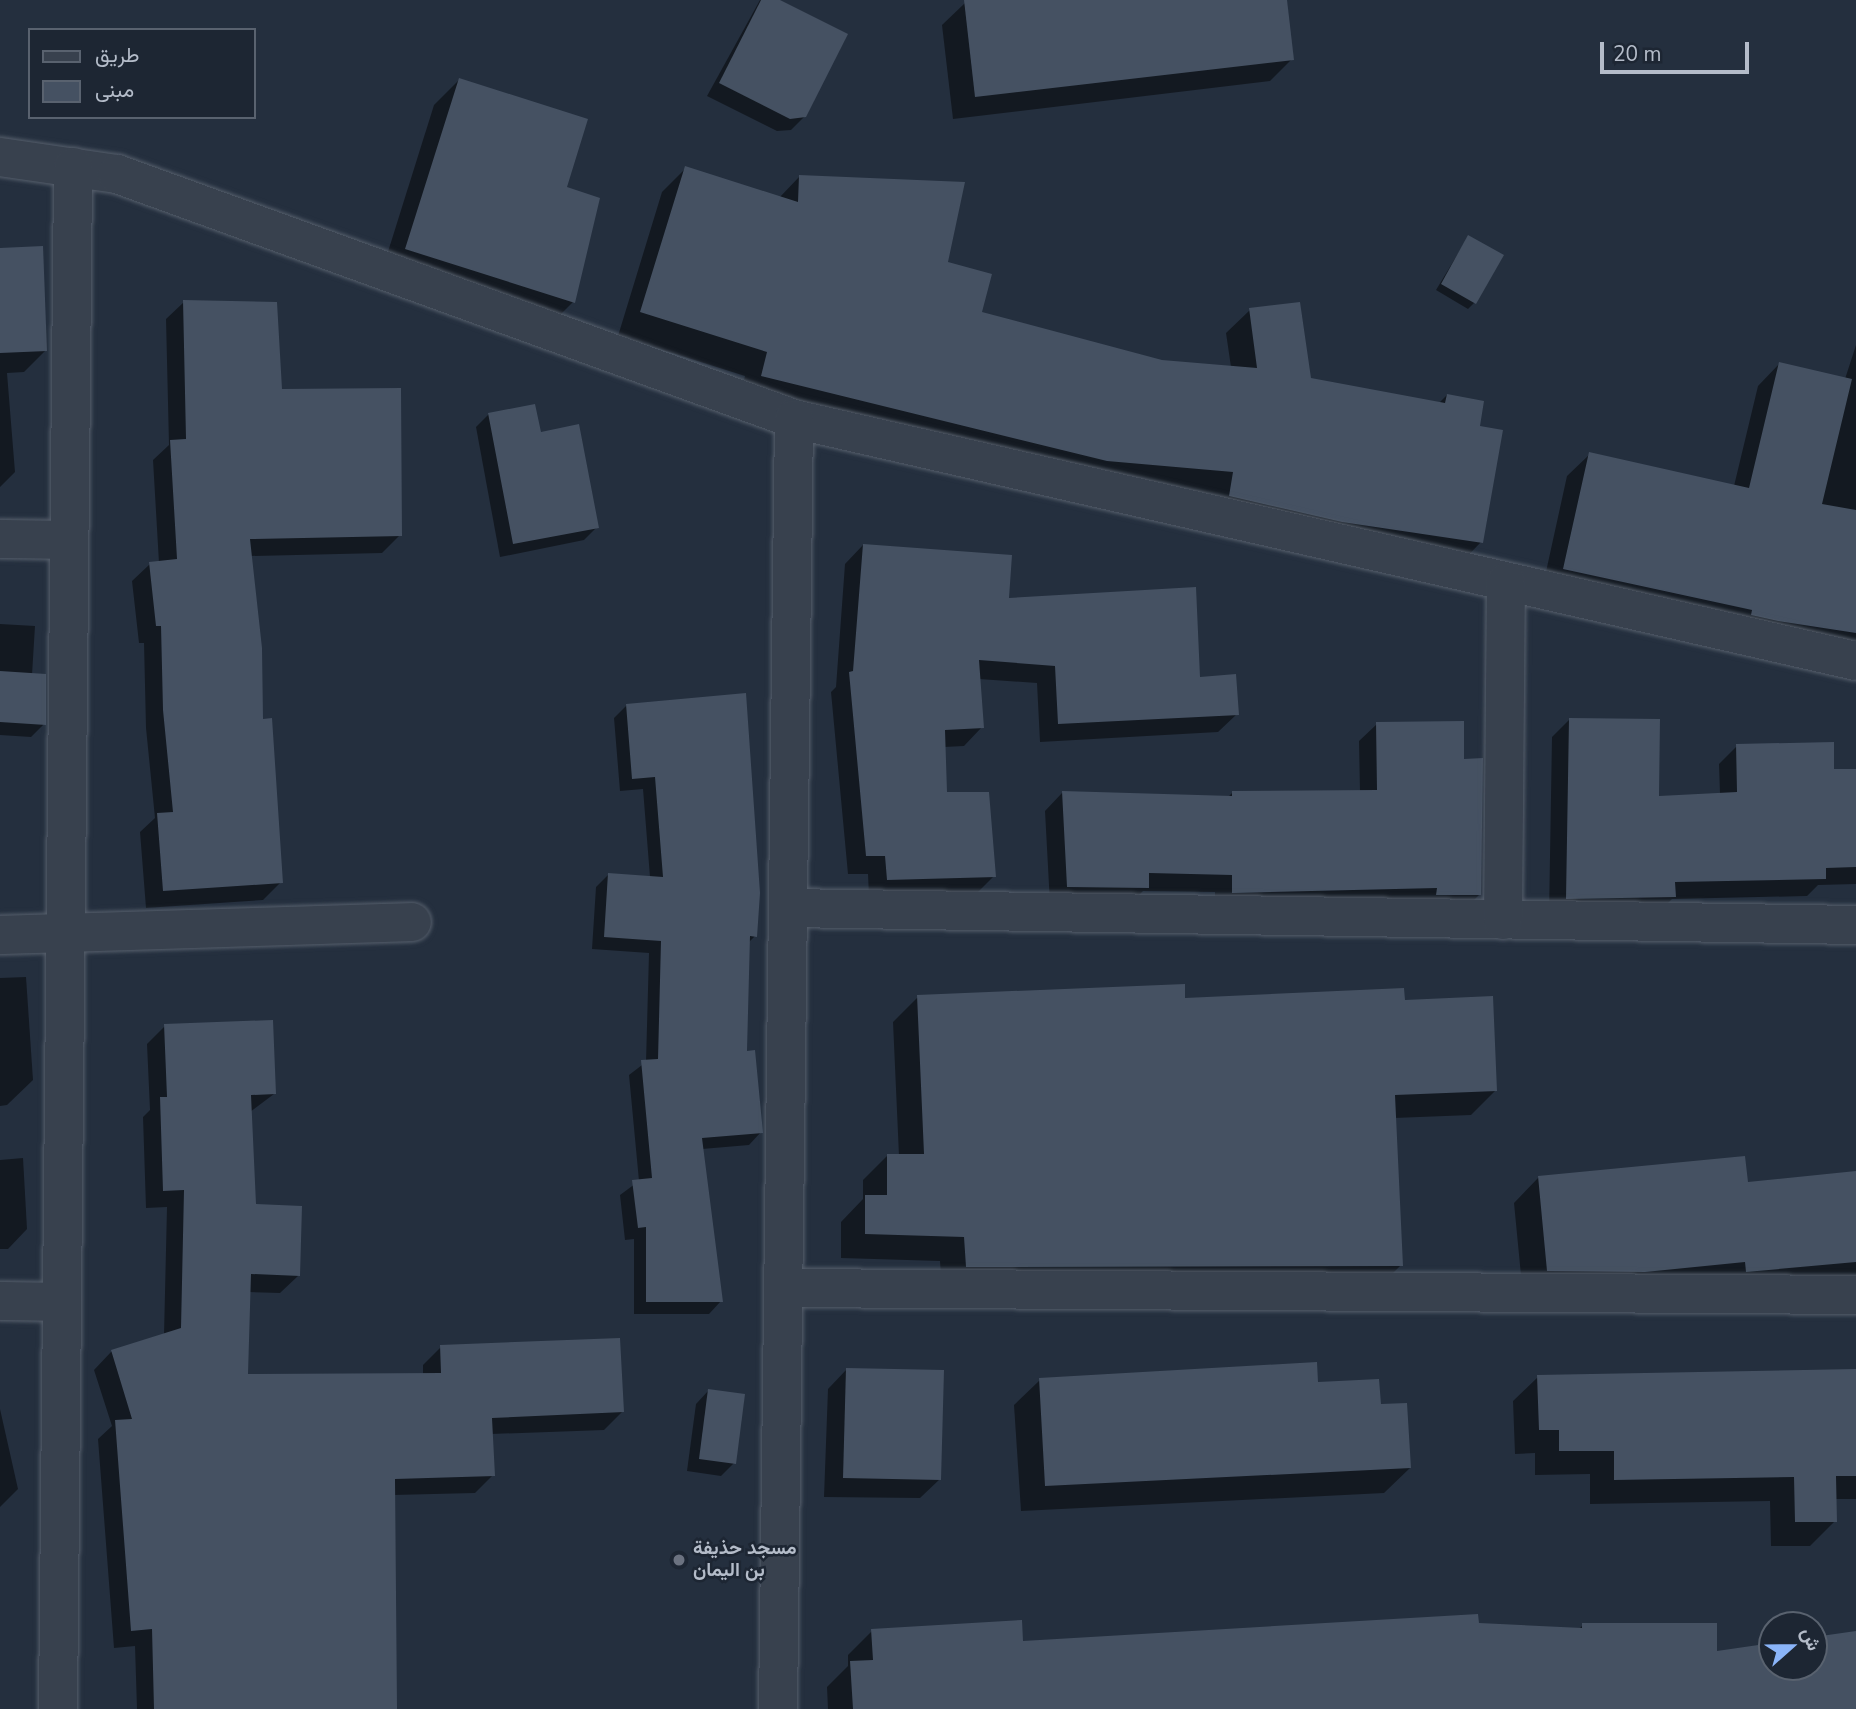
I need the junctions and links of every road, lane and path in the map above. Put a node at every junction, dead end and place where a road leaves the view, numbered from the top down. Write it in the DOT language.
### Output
graph roads {
  1 [pos="0,157"];
  2 [pos="73,167"];
  3 [pos="794,419"];
  4 [pos="0,540"];
  5 [pos="69,540"];
  6 [pos="1506,582"];
  7 [pos="1856,662"];
  8 [pos="788,908"];
  9 [pos="1503,920"];
  10 [pos="412,922"];
  11 [pos="1856,925"];
  12 [pos="69,934"];
  13 [pos="0,935"];
  14 [pos="783,1288"];
  15 [pos="1856,1295"];
  16 [pos="0,1301"];
  17 [pos="62,1302"];
  18 [pos="58,1709"];
  19 [pos="778,1709"];
  1 -- 2 [label="street"];
  2 -- 3 [label="street"];
  2 -- 5 [label="street"];
  3 -- 6 [label="street"];
  3 -- 8 [label="street"];
  4 -- 5 [label="street"];
  5 -- 12 [label="street"];
  6 -- 7 [label="street"];
  6 -- 9 [label="street"];
  8 -- 9 [label="street"];
  8 -- 14 [label="street"];
  9 -- 11 [label="street"];
  10 -- 12 [label="street"];
  12 -- 13 [label="street"];
  12 -- 17 [label="street"];
  14 -- 15 [label="street"];
  14 -- 19 [label="street"];
  16 -- 17 [label="street"];
  17 -- 18 [label="street"];
}
